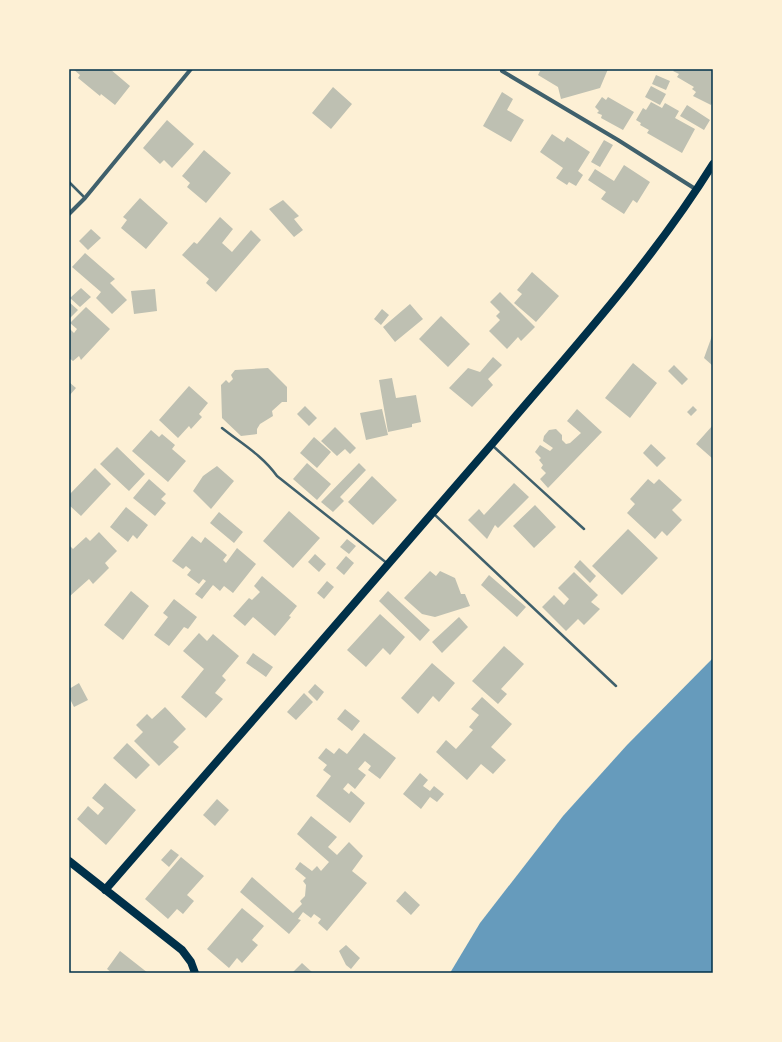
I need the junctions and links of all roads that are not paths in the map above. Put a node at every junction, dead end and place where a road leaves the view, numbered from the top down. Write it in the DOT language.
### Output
graph roads {
  1 [pos="191,69"];
  2 [pos="502,71"];
  3 [pos="713,164"];
  4 [pos="69,182"];
  5 [pos="697,190"];
  6 [pos="85,198"];
  7 [pos="69,214"];
  8 [pos="222,428"];
  9 [pos="491,445"];
  10 [pos="433,514"];
  11 [pos="584,529"];
  12 [pos="388,565"];
  13 [pos="616,686"];
  14 [pos="69,861"];
  15 [pos="105,890"];
  16 [pos="195,973"];
  1 -- 6 [label="street"];
  2 -- 5 [label="street"];
  3 -- 5 [label="main road"];
  4 -- 6 [label="lane"];
  5 -- 9 [label="main road"];
  6 -- 7 [label="street"];
  8 -- 12 [label="lane"];
  9 -- 10 [label="main road"];
  9 -- 11 [label="lane"];
  10 -- 12 [label="main road"];
  10 -- 13 [label="lane"];
  12 -- 15 [label="main road"];
  14 -- 15 [label="main road"];
  15 -- 16 [label="main road"];
}
